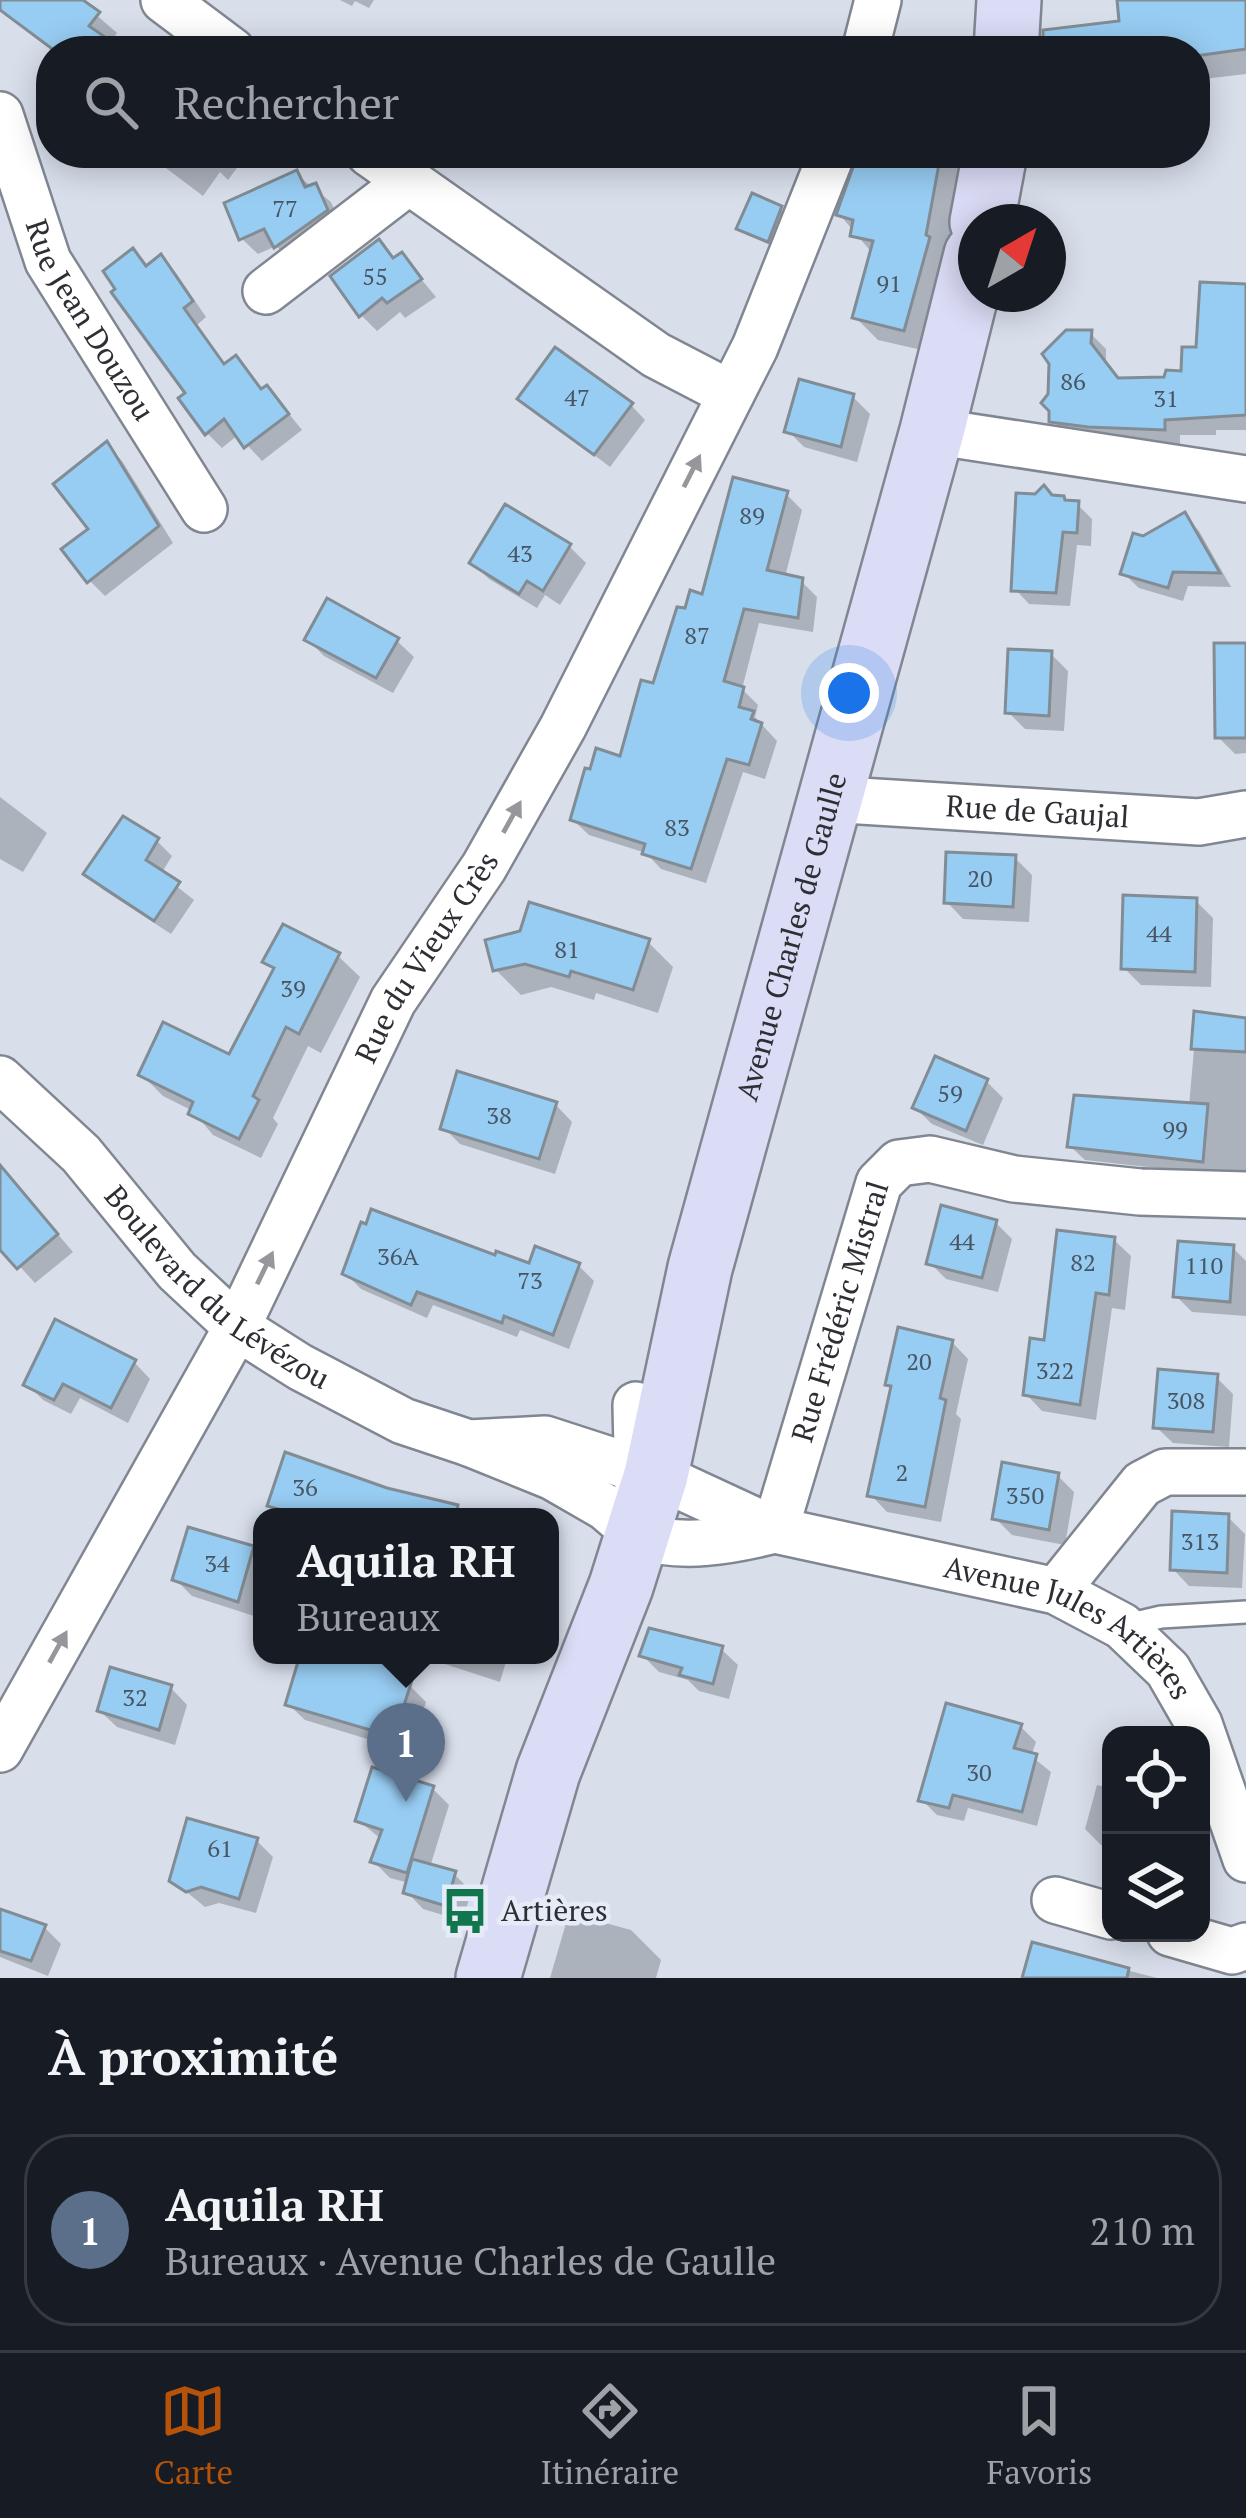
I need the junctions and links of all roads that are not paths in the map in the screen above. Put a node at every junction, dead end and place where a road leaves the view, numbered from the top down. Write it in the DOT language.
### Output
graph roads {
  1 [pos="164,0"];
  2 [pos="878,0"];
  3 [pos="1009,0"];
  4 [pos="212,36"];
  5 [pos="870,36"];
  6 [pos="1007,36"];
  7 [pos="0,115"];
  8 [pos="389,168"];
  9 [pos="826,168"];
  10 [pos="992,168"];
  11 [pos="408,182"];
  12 [pos="985,204"];
  13 [pos="266,290"];
  14 [pos="962,312"];
  15 [pos="731,394"];
  16 [pos="932,431"];
  17 [pos="1246,479"];
  18 [pos="204,509"];
  19 [pos="828,799"];
  20 [pos="1246,814"];
  21 [pos="0,1079"];
  22 [pos="1246,1195"];
  23 [pos="237,1327"];
  24 [pos="1246,1472"];
  25 [pos="629,1495"];
  26 [pos="775,1530"];
  27 [pos="1055,1591"];
  28 [pos="1246,1612"];
  29 [pos="1122,1626"];
  30 [pos="0,1749"];
  31 [pos="1246,1859"];
  32 [pos="1055,1900"];
  33 [pos="1102,1913"];
  34 [pos="1201,1942"];
  35 [pos="1246,1946"];
  36 [pos="488,1978"];
  1 -- 4 [label="street"];
  2 -- 5 [label="street"];
  3 -- 6 [label="main road"];
  7 -- 18 [label="street, Rue Jean Douzou"];
  8 -- 11 [label="street"];
  9 -- 15 [label="street, Rue du Vieux Crès"];
  10 -- 12 [label="main road"];
  11 -- 13 [label="street"];
  11 -- 15 [label="street"];
  14 -- 16 [label="main road, Avenue Charles de Gaulle"];
  23 -- 15 [label="street, Rue du Vieux Crès, one-way"];
  16 -- 17 [label="street"];
  16 -- 19 [label="main road, Avenue Charles de Gaulle"];
  19 -- 20 [label="street, Rue de Gaujal"];
  19 -- 25 [label="main road, Avenue Charles de Gaulle"];
  21 -- 23 [label="street, Boulevard du Lévézou"];
  22 -- 26 [label="street, Rue Frédéric Mistral"];
  23 -- 25 [label="street, Boulevard du Lévézou"];
  30 -- 23 [label="street, Rue du Vieux Crès, one-way"];
  24 -- 27 [label="street"];
  25 -- 26 [label="street, Avenue Jules Artières"];
  25 -- 26 [label="street, Avenue Jules Artières"];
  25 -- 36 [label="main road, Avenue Charles de Gaulle"];
  26 -- 27 [label="street, Avenue Jules Artières"];
  27 -- 29 [label="street, Avenue Jules Artières"];
  28 -- 29 [label="lane"];
  29 -- 31 [label="street, Avenue Jules Artières"];
  32 -- 33 [label="street"];
  34 -- 35 [label="street"];
}
